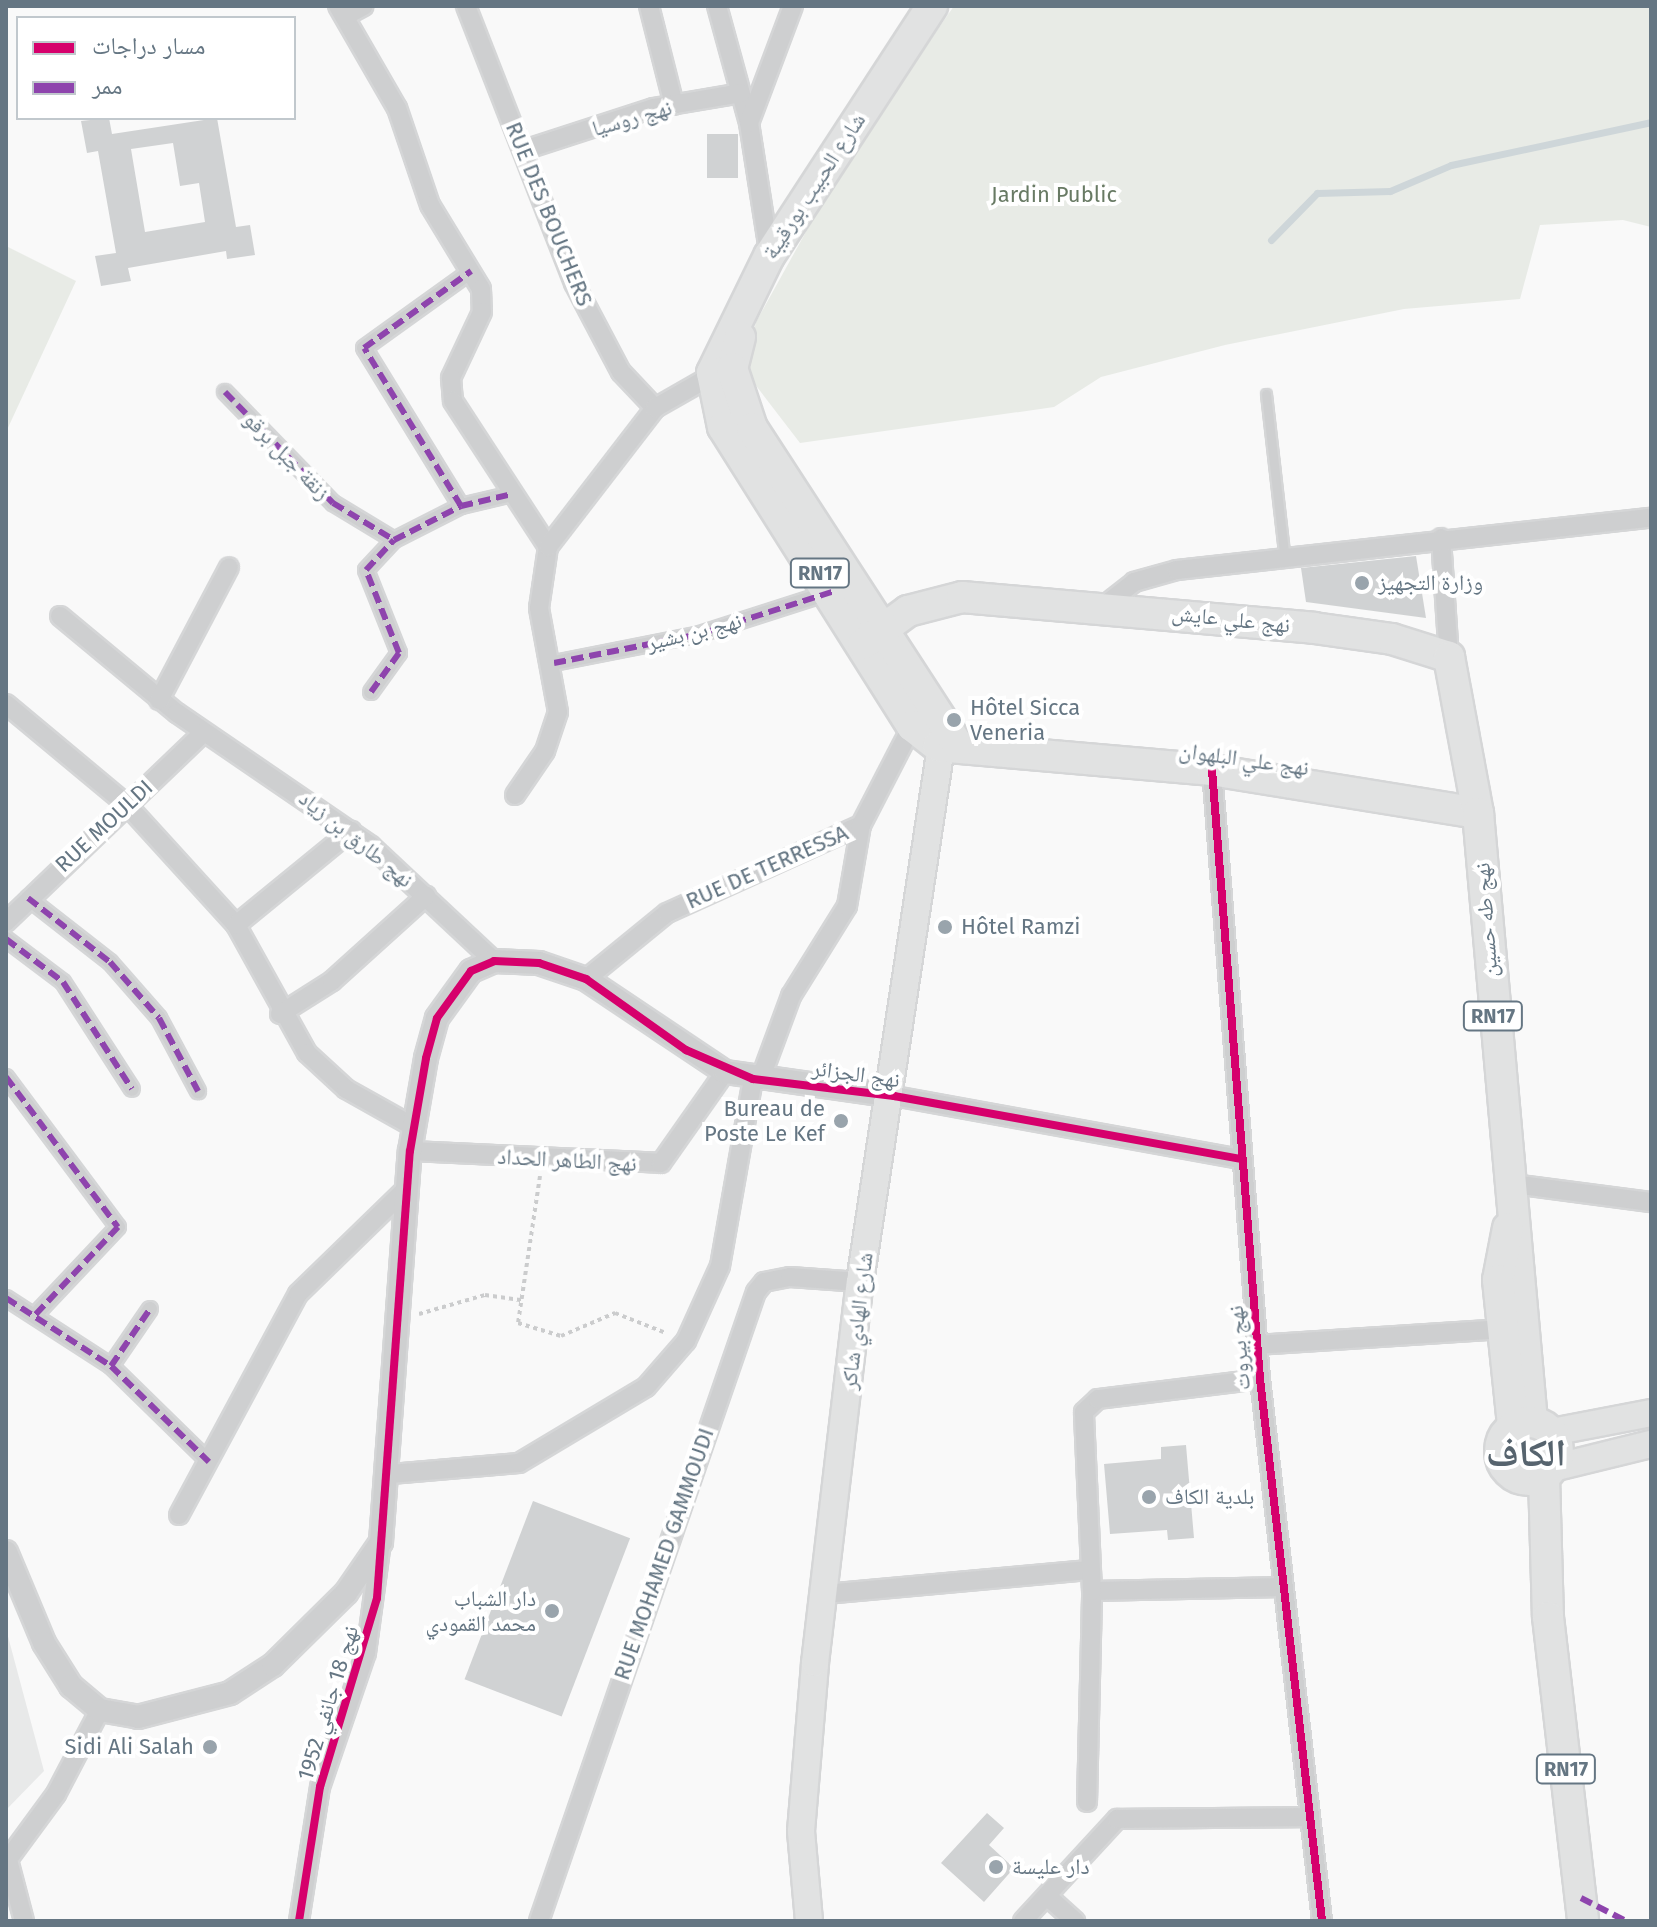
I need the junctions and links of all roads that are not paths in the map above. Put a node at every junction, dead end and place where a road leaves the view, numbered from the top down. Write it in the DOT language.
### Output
graph roads {
  1 [pos="364,6"];
  2 [pos="466,6"];
  3 [pos="649,6"];
  4 [pos="717,6"];
  5 [pos="793,6"];
  6 [pos="932,6"];
  7 [pos="946,6"];
  8 [pos="341,11"];
  9 [pos="741,93"];
  10 [pos="674,105"];
  11 [pos="749,123"];
  12 [pos="524,150"];
  13 [pos="775,260"];
  14 [pos="471,271"];
  15 [pos="722,371"];
  16 [pos="225,392"];
  17 [pos="1266,394"];
  18 [pos="655,408"];
  19 [pos="512,494"];
  20 [pos="461,506"];
  21 [pos="1651,518"];
  22 [pos="1441,538"];
  23 [pos="394,540"];
  24 [pos="548,547"];
  25 [pos="1284,553"];
  26 [pos="229,567"];
  27 [pos="832,592"];
  28 [pos="1105,605"];
  29 [pos="60,616"];
  30 [pos="874,637"];
  31 [pos="1449,657"];
  32 [pos="554,663"];
  33 [pos="371,692"];
  34 [pos="159,700"];
  35 [pos="6,704"];
  36 [pos="912,726"];
  37 [pos="204,732"];
  38 [pos="947,738"];
  39 [pos="1212,770"];
  40 [pos="515,795"];
  41 [pos="126,804"];
  42 [pos="1478,813"];
  43 [pos="861,825"];
  44 [pos="351,831"];
  45 [pos="426,896"];
  46 [pos="28,898"];
  47 [pos="6,922"];
  48 [pos="236,925"];
  49 [pos="6,939"];
  50 [pos="494,961"];
  51 [pos="586,979"];
  52 [pos="280,1014"];
  53 [pos="725,1072"];
  54 [pos="6,1077"];
  55 [pos="756,1080"];
  56 [pos="132,1089"];
  57 [pos="198,1091"];
  58 [pos="894,1096"];
  59 [pos="414,1127"];
  60 [pos="410,1151"];
  61 [pos="1240,1159"];
  62 [pos="1506,1183"];
  63 [pos="408,1187"];
  64 [pos="1651,1202"];
  65 [pos="1510,1218"];
  66 [pos="860,1282"];
  67 [pos="6,1298"];
  68 [pos="150,1309"];
  69 [pos="34,1316"];
  70 [pos="1502,1329"];
  71 [pos="1257,1345"];
  72 [pos="111,1366"];
  73 [pos="1260,1379"];
  74 [pos="1651,1413"];
  75 [pos="1532,1427"];
  76 [pos="1651,1444"];
  77 [pos="209,1462"];
  78 [pos="391,1474"];
  79 [pos="1538,1474"];
  80 [pos="179,1515"];
  81 [pos="381,1542"];
  82 [pos="6,1552"];
  83 [pos="1089,1570"];
  84 [pos="1284,1587"];
  85 [pos="1092,1591"];
  86 [pos="825,1594"];
  87 [pos="100,1710"];
  88 [pos="1087,1802"];
  89 [pos="1310,1817"];
  90 [pos="7,1861"];
  91 [pos="1047,1896"];
  92 [pos="24,1921"];
  93 [pos="299,1921"];
  94 [pos="539,1921"];
  95 [pos="809,1921"];
  96 [pos="1023,1921"];
  97 [pos="1075,1921"];
  98 [pos="1322,1921"];
  99 [pos="1583,1921"];
  1 -- 8 [label="street"];
  2 -- 12 [label="street, RUE DES BOUCHERS"];
  3 -- 10 [label="street"];
  4 -- 9 [label="street"];
  5 -- 11 [label="street"];
  6 -- 13 [label="main road, شارع الحبيب بورقيبة / RN17"];
  7 -- 13 [label="main road, شارع الحبيب بورقيبة / RN17"];
  8 -- 14 [label="street"];
  9 -- 10 [label="street, نهج روسيا"];
  9 -- 11 [label="street"];
  10 -- 12 [label="street, نهج روسيا"];
  11 -- 13 [label="street"];
  12 -- 18 [label="street, RUE DES BOUCHERS"];
  13 -- 15 [label="main road, شارع الحبيب بورقيبة / RN17"];
  14 -- 19 [label="street"];
  14 -- 20 [label="street"];
  15 -- 18 [label="street"];
  15 -- 27 [label="main road, RN17"];
  15 -- 30 [label="main road, RN17"];
  16 -- 23 [label="street, زنقة جبل برقو"];
  17 -- 25 [label="lane"];
  18 -- 24 [label="street"];
  19 -- 20 [label="street"];
  19 -- 24 [label="street"];
  20 -- 23 [label="street"];
  21 -- 22 [label="street"];
  22 -- 25 [label="street"];
  22 -- 31 [label="street"];
  23 -- 33 [label="street"];
  24 -- 32 [label="street"];
  25 -- 28 [label="street"];
  26 -- 34 [label="street"];
  27 -- 30 [label="main road, RN17"];
  27 -- 32 [label="street, نهج بن بشير"];
  28 -- 30 [label="main road, نهج علي عايش"];
  28 -- 31 [label="main road, نهج علي عايش"];
  29 -- 34 [label="street, نهج طارق بن زياد"];
  30 -- 36 [label="main road, RN17"];
  30 -- 38 [label="main road, RN17"];
  31 -- 42 [label="main road"];
  32 -- 40 [label="street"];
  34 -- 37 [label="street, نهج طارق بن زياد"];
  35 -- 41 [label="street"];
  36 -- 38 [label="main road, RN17"];
  36 -- 43 [label="street, RUE DE TERRESSA"];
  37 -- 41 [label="street, RUE MOULDI"];
  37 -- 44 [label="street, نهج طارق بن زياد"];
  38 -- 39 [label="main road, نهج علي البلهوان"];
  38 -- 58 [label="main road, شارع الهادي شاكر"];
  39 -- 42 [label="main road, نهج علي البلهوان"];
  39 -- 61 [label="street, نهج بيروت"];
  41 -- 46 [label="street, RUE MOULDI"];
  41 -- 48 [label="street"];
  42 -- 62 [label="main road, نهج طه حسين / RN17"];
  43 -- 51 [label="street, RUE DE TERRESSA"];
  43 -- 55 [label="street"];
  44 -- 45 [label="street, نهج طارق بن زياد"];
  44 -- 48 [label="street"];
  45 -- 50 [label="street, نهج طارق بن زياد"];
  45 -- 52 [label="street"];
  46 -- 47 [label="street, RUE MOULDI"];
  46 -- 57 [label="street"];
  48 -- 52 [label="street"];
  49 -- 56 [label="street"];
  50 -- 51 [label="street, نهج الجزائر"];
  50 -- 59 [label="street"];
  51 -- 53 [label="street, نهج الجزائر"];
  52 -- 59 [label="street"];
  53 -- 55 [label="street, نهج الجزائر"];
  53 -- 60 [label="street, نهج الطاهر الحداد"];
  54 -- 69 [label="street"];
  55 -- 58 [label="street, نهج الجزائر"];
  55 -- 78 [label="street"];
  58 -- 61 [label="street, نهج الجزائر"];
  58 -- 66 [label="main road, شارع الهادي شاكر"];
  59 -- 60 [label="street"];
  60 -- 63 [label="street"];
  61 -- 71 [label="street, نهج بيروت"];
  62 -- 64 [label="street"];
  62 -- 65 [label="main road, نهج طه حسين / RN17"];
  63 -- 77 [label="street"];
  63 -- 78 [label="street"];
  65 -- 70 [label="main road, نهج طه حسين / RN17"];
  65 -- 75 [label="main road, نهج طه حسين / RN17"];
  66 -- 86 [label="main road, شارع الهادي شاكر"];
  66 -- 94 [label="street, RUE MOHAMED GAMMOUDI"];
  67 -- 69 [label="street"];
  68 -- 72 [label="street"];
  69 -- 72 [label="street"];
  70 -- 71 [label="street"];
  70 -- 75 [label="main road, نهج طه حسين / RN17"];
  71 -- 73 [label="street, نهج بيروت"];
  72 -- 77 [label="street"];
  73 -- 83 [label="street"];
  73 -- 84 [label="street, نهج بيروت"];
  74 -- 75 [label="main road"];
  75 -- 79 [label="main road, RN17"];
  75 -- 79 [label="main road, RN17"];
  76 -- 79 [label="main road"];
  77 -- 80 [label="street"];
  78 -- 81 [label="street"];
  79 -- 99 [label="main road, RN17"];
  81 -- 87 [label="street"];
  81 -- 93 [label="street, نهج 18 جانفي 1952"];
  82 -- 87 [label="street"];
  83 -- 85 [label="street"];
  83 -- 86 [label="street"];
  84 -- 85 [label="street"];
  84 -- 89 [label="street, نهج بيروت"];
  85 -- 88 [label="street"];
  86 -- 95 [label="main road, شارع الهادي شاكر"];
  87 -- 90 [label="street"];
  89 -- 91 [label="street"];
  89 -- 98 [label="street, نهج بيروت"];
  90 -- 92 [label="street"];
  91 -- 96 [label="street"];
  91 -- 97 [label="street"];
}
